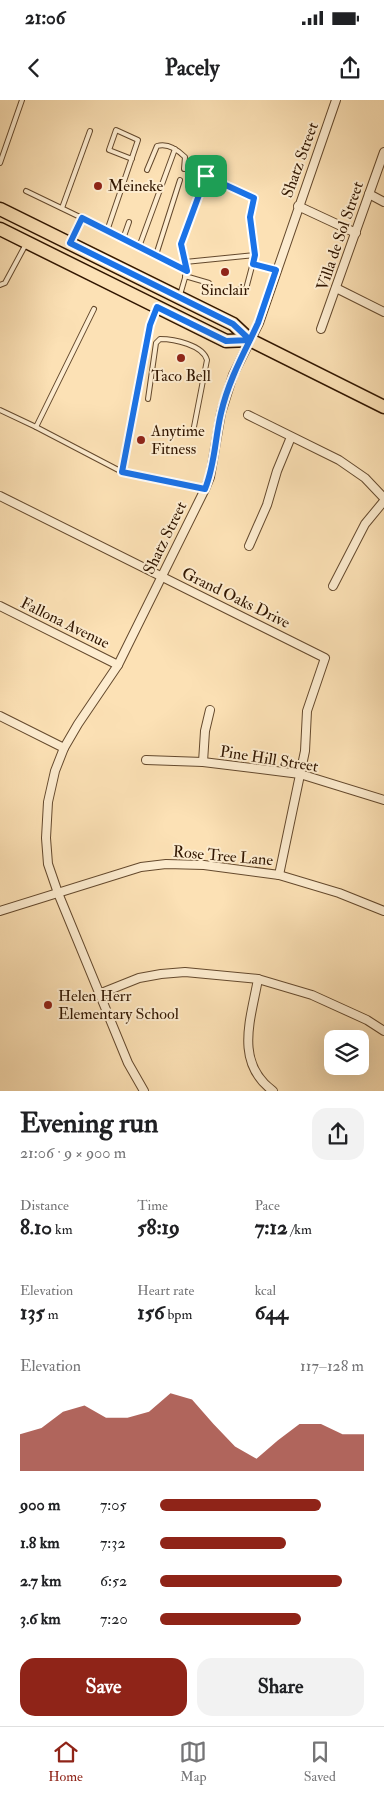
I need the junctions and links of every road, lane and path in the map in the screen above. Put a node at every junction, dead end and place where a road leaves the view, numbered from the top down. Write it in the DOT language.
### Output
graph roads {
  1 [pos="22,100"];
  2 [pos="336,100"];
  3 [pos="90,131"];
  4 [pos="175,149"];
  5 [pos="384,152"];
  6 [pos="132,158"];
  7 [pos="0,163"];
  8 [pos="184,169"];
  9 [pos="147,170"];
  10 [pos="180,180"];
  11 [pos="26,191"];
  12 [pos="369,194"];
  13 [pos="384,202"];
  14 [pos="298,206"];
  15 [pos="0,208"];
  16 [pos="62,208"];
  17 [pos="82,218"];
  18 [pos="129,222"];
  19 [pos="0,229"];
  20 [pos="108,231"];
  21 [pos="356,233"];
  22 [pos="123,238"];
  23 [pos="27,242"];
  24 [pos="70,243"];
  25 [pos="139,246"];
  26 [pos="156,255"];
  27 [pos="255,255"];
  28 [pos="185,262"];
  29 [pos="253,264"];
  30 [pos="276,270"];
  31 [pos="186,273"];
  32 [pos="0,285"];
  33 [pos="336,288"];
  34 [pos="180,297"];
  35 [pos="157,307"];
  36 [pos="94,309"];
  37 [pos="384,312"];
  38 [pos="321,329"];
  39 [pos="250,340"];
  40 [pos="148,399"];
  41 [pos="384,407"];
  42 [pos="0,410"];
  43 [pos="248,415"];
  44 [pos="36,427"];
  45 [pos="193,432"];
  46 [pos="291,437"];
  47 [pos="122,472"];
  48 [pos="205,489"];
  49 [pos="0,496"];
  50 [pos="384,499"];
  51 [pos="249,546"];
  52 [pos="162,577"];
  53 [pos="333,586"];
  54 [pos="0,606"];
  55 [pos="118,665"];
  56 [pos="210,710"];
  57 [pos="0,716"];
  58 [pos="64,748"];
  59 [pos="146,760"];
  60 [pos="203,762"];
  61 [pos="300,774"];
  62 [pos="384,800"];
  63 [pos="279,876"];
  64 [pos="58,893"];
  65 [pos="0,911"];
  66 [pos="384,911"];
  67 [pos="258,980"];
  68 [pos="99,994"];
  69 [pos="384,1031"];
  70 [pos="144,1091"];
  71 [pos="273,1091"];
  1 -- 7 [label="lane"];
  2 -- 14 [label="street, Shatz Street"];
  3 -- 16 [label="lane"];
  4 -- 8 [label="lane"];
  4 -- 9 [label="lane"];
  4 -- 25 [label="lane"];
  5 -- 12 [label="street, Villa de Sol Street"];
  6 -- 6 [label="lane"];
  6 -- 20 [label="lane"];
  10 -- 26 [label="lane"];
  11 -- 16 [label="lane"];
  12 -- 13 [label="street"];
  12 -- 21 [label="street, Villa de Sol Street"];
  14 -- 21 [label="street"];
  14 -- 30 [label="street, Shatz Street"];
  15 -- 24 [label="main road"];
  16 -- 17 [label="lane"];
  17 -- 20 [label="lane"];
  17 -- 24 [label="lane"];
  18 -- 22 [label="lane"];
  19 -- 23 [label="main road"];
  20 -- 22 [label="lane"];
  21 -- 33 [label="street, Villa de Sol Street"];
  22 -- 25 [label="lane"];
  23 -- 24 [label="main road"];
  23 -- 32 [label="lane"];
  23 -- 35 [label="main road"];
  24 -- 34 [label="main road"];
  25 -- 26 [label="lane"];
  26 -- 31 [label="lane"];
  27 -- 28 [label="lane"];
  27 -- 28 [label="lane"];
  27 -- 29 [label="lane"];
  28 -- 31 [label="lane"];
  29 -- 30 [label="lane"];
  29 -- 31 [label="lane"];
  30 -- 39 [label="street, Shatz Street"];
  31 -- 34 [label="lane"];
  33 -- 37 [label="street"];
  33 -- 38 [label="street, Villa de Sol Street"];
  34 -- 39 [label="main road"];
  35 -- 39 [label="main road"];
  35 -- 47 [label="lane"];
  36 -- 44 [label="lane"];
  39 -- 41 [label="main road"];
  39 -- 48 [label="street, Shatz Street"];
  40 -- 45 [label="lane"];
  42 -- 44 [label="lane"];
  43 -- 46 [label="street"];
  44 -- 47 [label="lane"];
  46 -- 50 [label="street"];
  46 -- 51 [label="street"];
  47 -- 48 [label="lane"];
  48 -- 52 [label="street, Shatz Street"];
  49 -- 52 [label="street, Grand Oaks Drive"];
  50 -- 53 [label="street"];
  52 -- 55 [label="street, Shatz Street"];
  52 -- 61 [label="street, Grand Oaks Drive"];
  54 -- 55 [label="street, Fallona Avenue"];
  55 -- 58 [label="street, Shatz Street"];
  56 -- 60 [label="street"];
  57 -- 58 [label="street"];
  58 -- 64 [label="street, Shatz Street"];
  59 -- 60 [label="street, Pine Hill Street"];
  60 -- 61 [label="street, Pine Hill Street"];
  61 -- 62 [label="street, Pine Hill Street"];
  61 -- 63 [label="street"];
  63 -- 64 [label="street, Rose Tree Lane"];
  63 -- 66 [label="street, Rose Tree Lane"];
  64 -- 65 [label="street, Rose Tree Lane"];
  64 -- 68 [label="street, Shatz Street"];
  67 -- 68 [label="street"];
  67 -- 69 [label="street"];
  67 -- 71 [label="street"];
  68 -- 70 [label="street, Shatz Street"];
}
